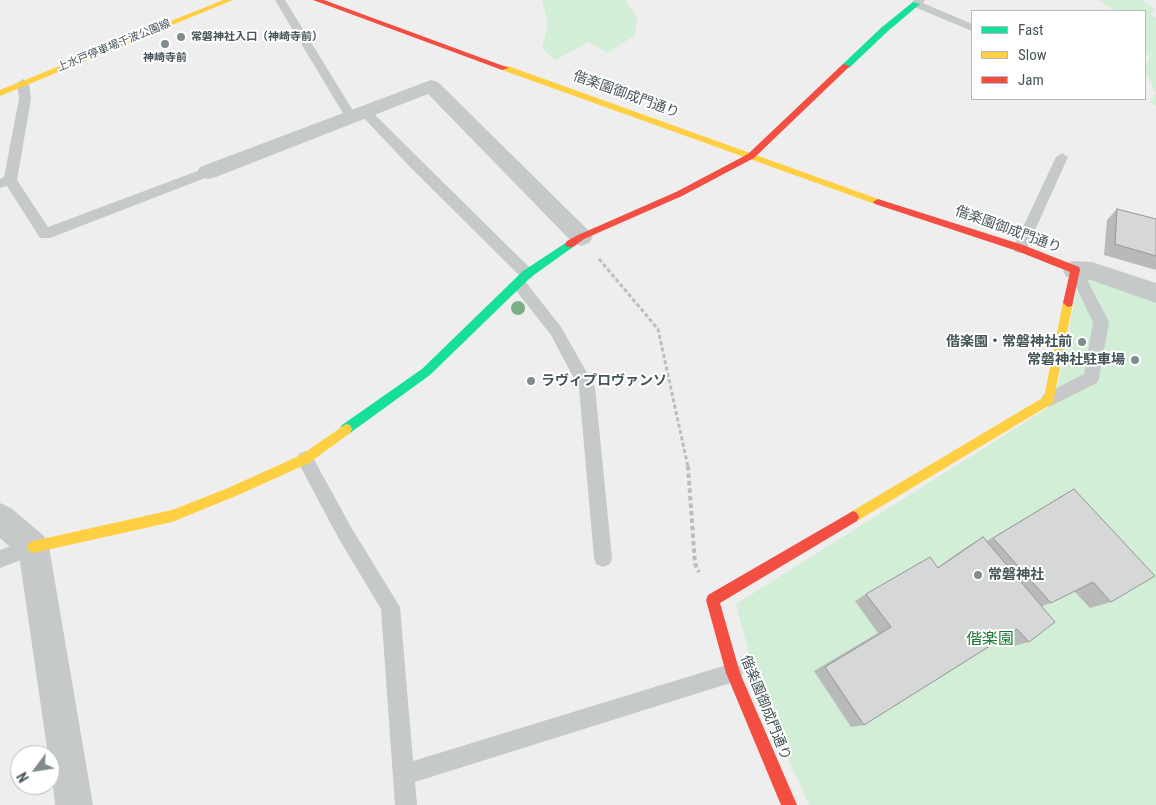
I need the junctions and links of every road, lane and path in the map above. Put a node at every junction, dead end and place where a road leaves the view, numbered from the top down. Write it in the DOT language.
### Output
graph roads {
  1 [pos="228,0"];
  2 [pos="280,0"];
  3 [pos="317,0"];
  4 [pos="934,0"];
  5 [pos="919,3"];
  6 [pos="971,28"];
  7 [pos="23,83"];
  8 [pos="0,93"];
  9 [pos="358,114"];
  10 [pos="751,156"];
  11 [pos="1062,157"];
  12 [pos="208,172"];
  13 [pos="5,182"];
  14 [pos="581,237"];
  15 [pos="1020,248"];
  16 [pos="1074,270"];
  17 [pos="523,279"];
  18 [pos="1156,293"];
  19 [pos="1048,400"];
  20 [pos="305,458"];
  21 [pos="0,518"];
  22 [pos="33,546"];
  23 [pos="603,558"];
  24 [pos="0,559"];
  25 [pos="713,600"];
  26 [pos="733,673"];
  27 [pos="404,775"];
  28 [pos="74,805"];
  29 [pos="406,805"];
  30 [pos="789,805"];
  1 -- 7 [label="street, 上水戸停車場千波公園線"];
  2 -- 9 [label="lane"];
  3 -- 10 [label="street, 偕楽園御成門通り"];
  4 -- 5 [label="lane"];
  5 -- 6 [label="lane"];
  5 -- 10 [label="street"];
  7 -- 8 [label="street, 上水戸停車場千波公園線"];
  7 -- 13 [label="lane"];
  9 -- 12 [label="street"];
  9 -- 14 [label="street"];
  9 -- 17 [label="lane"];
  10 -- 14 [label="street"];
  10 -- 15 [label="street, 偕楽園御成門通り"];
  11 -- 15 [label="lane"];
  12 -- 13 [label="lane"];
  14 -- 17 [label="street"];
  14 -- 25 [label="path"];
  15 -- 16 [label="street, 偕楽園御成門通り"];
  16 -- 18 [label="street"];
  16 -- 19 [label="street"];
  16 -- 19 [label="lane"];
  17 -- 20 [label="street"];
  17 -- 23 [label="lane"];
  19 -- 25 [label="street"];
  20 -- 22 [label="street"];
  20 -- 27 [label="lane"];
  21 -- 22 [label="street"];
  22 -- 24 [label="lane"];
  22 -- 28 [label="street"];
  25 -- 26 [label="street, 偕楽園御成門通り"];
  26 -- 27 [label="lane"];
  26 -- 30 [label="street, 偕楽園御成門通り"];
  27 -- 29 [label="lane"];
}
